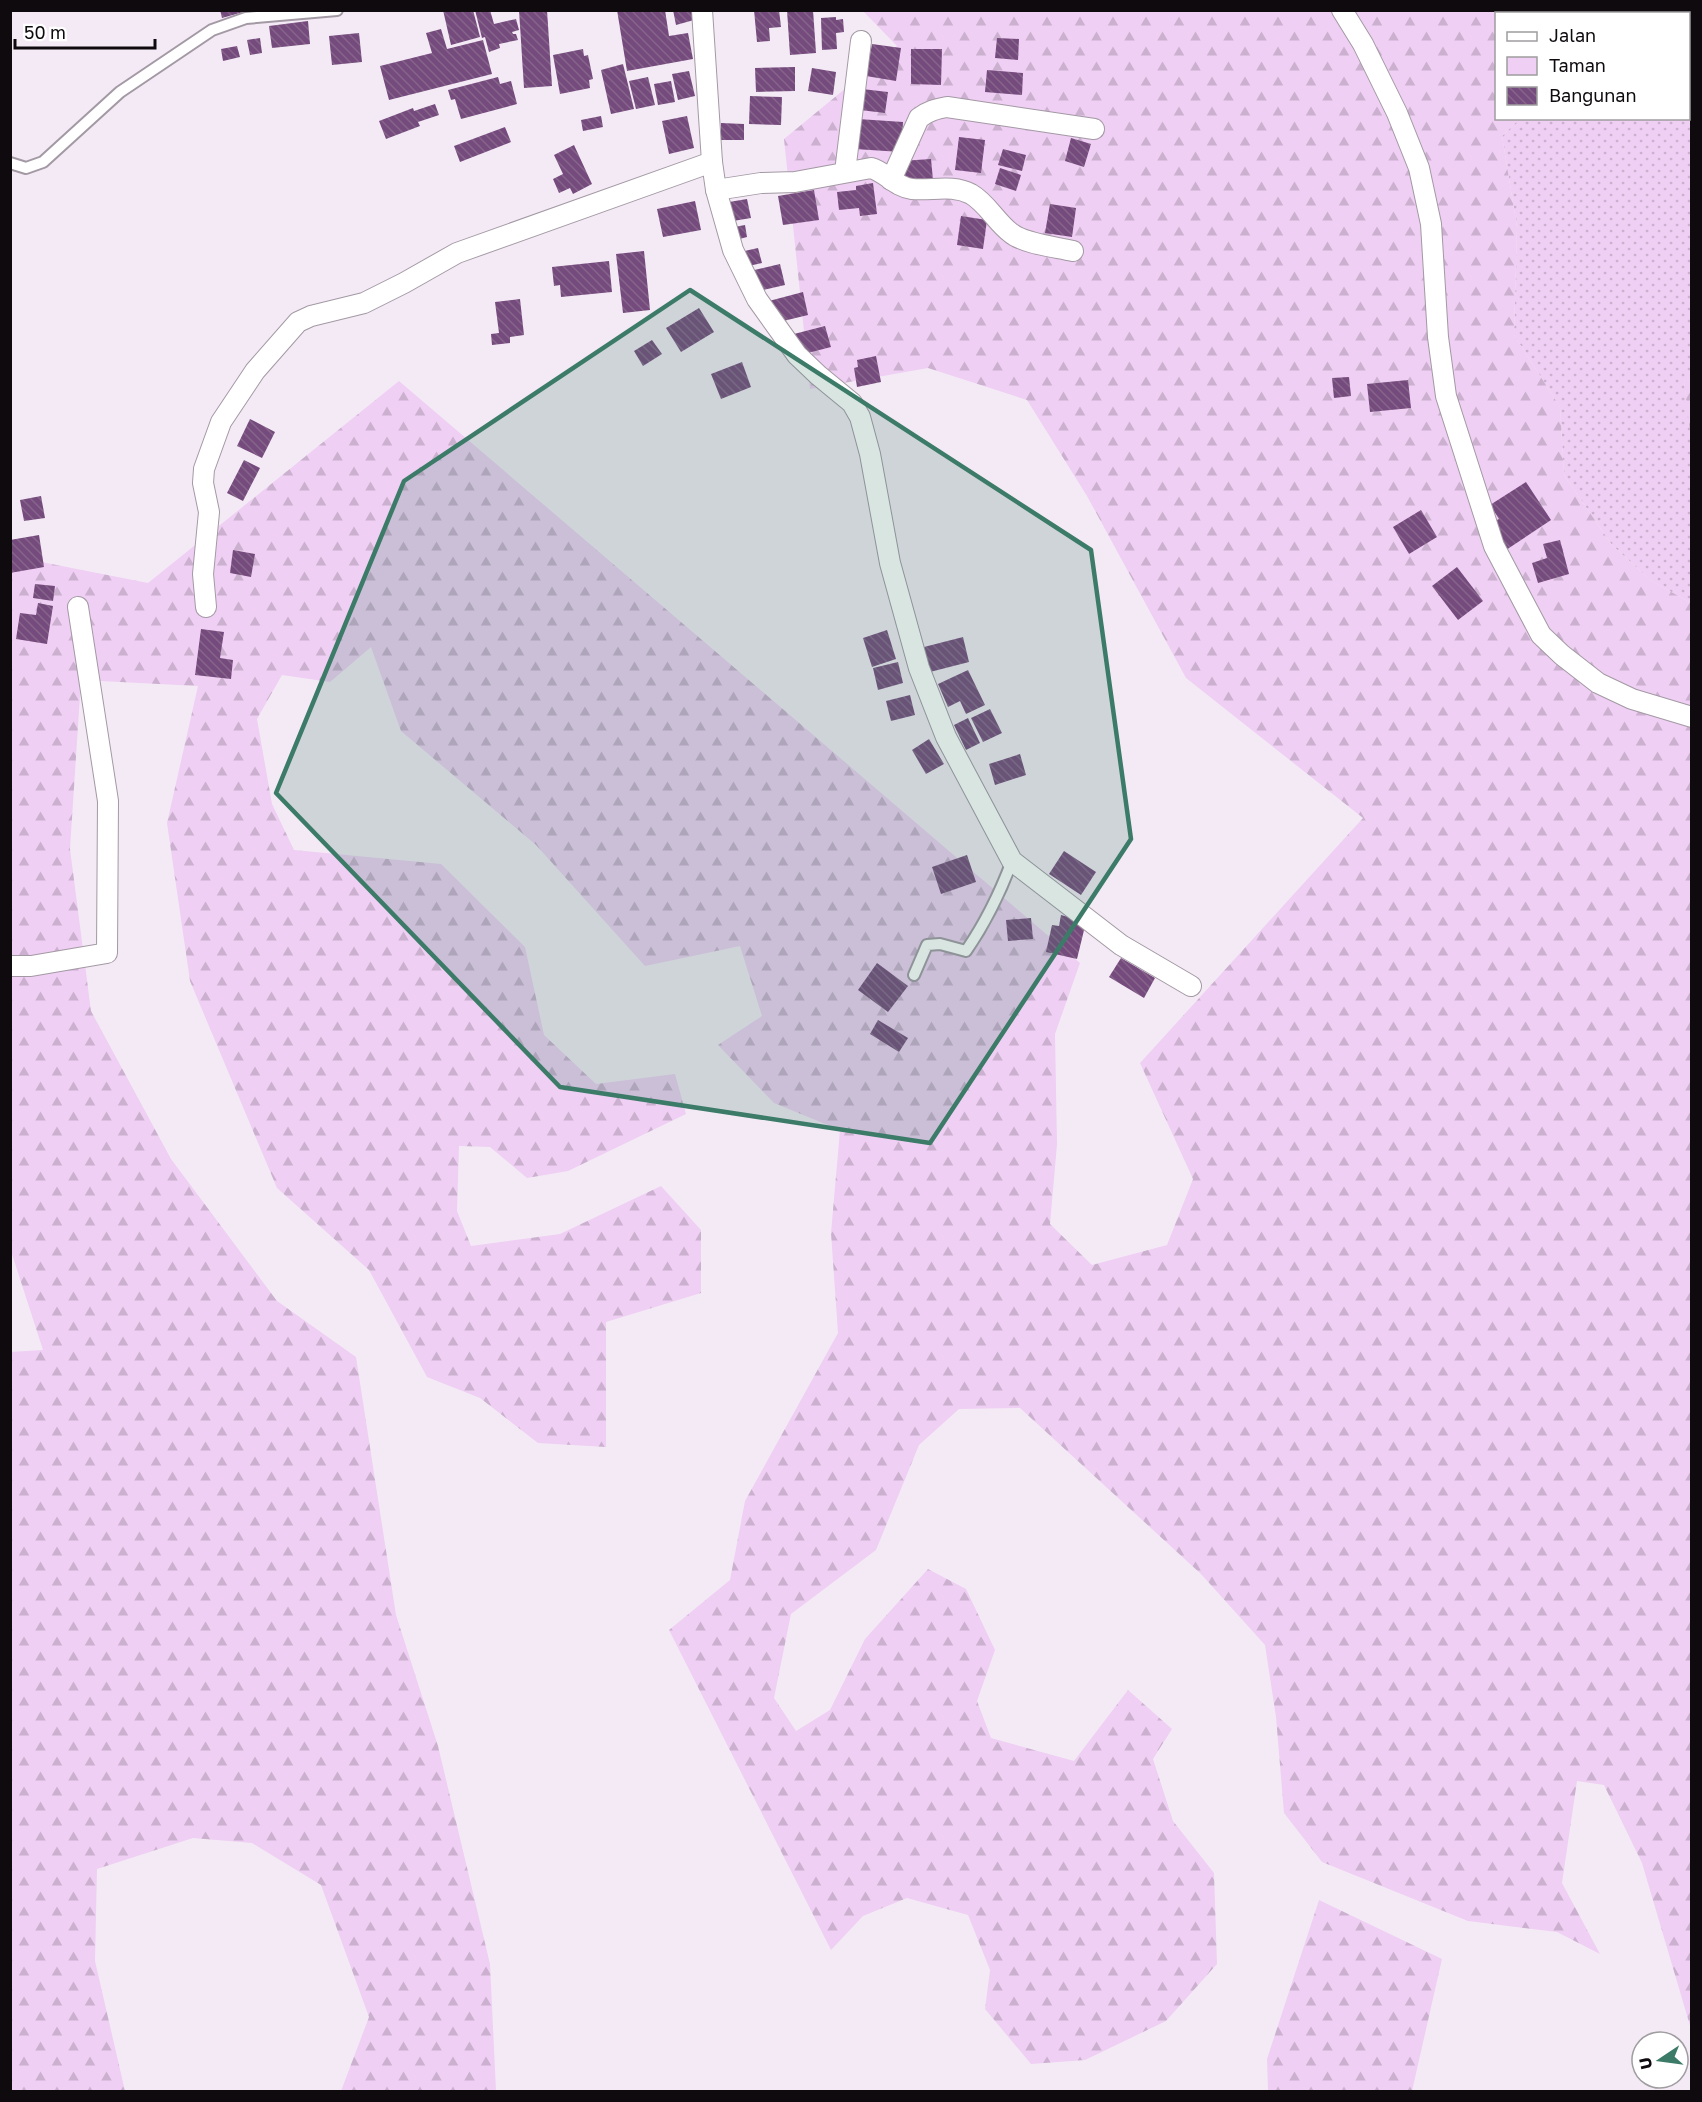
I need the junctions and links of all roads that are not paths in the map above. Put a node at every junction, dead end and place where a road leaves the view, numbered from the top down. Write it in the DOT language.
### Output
graph roads {
  1 [pos="336,10"];
  2 [pos="702,10"];
  3 [pos="1342,10"];
  4 [pos="861,41"];
  5 [pos="1095,129"];
  6 [pos="712,162"];
  7 [pos="10,163"];
  8 [pos="845,172"];
  9 [pos="891,180"];
  10 [pos="716,189"];
  11 [pos="1073,251"];
  12 [pos="78,607"];
  13 [pos="206,607"];
  14 [pos="1692,717"];
  15 [pos="1012,861"];
  16 [pos="10,966"];
  17 [pos="914,975"];
  18 [pos="1191,986"];
  1 -- 7 [label="lane"];
  2 -- 6 [label="street"];
  3 -- 14 [label="street"];
  4 -- 8 [label="street"];
  5 -- 9 [label="street"];
  6 -- 10 [label="street"];
  6 -- 13 [label="street"];
  8 -- 9 [label="street"];
  8 -- 10 [label="street"];
  9 -- 11 [label="street"];
  10 -- 15 [label="street"];
  12 -- 16 [label="street"];
  15 -- 17 [label="lane"];
  15 -- 18 [label="street"];
}
